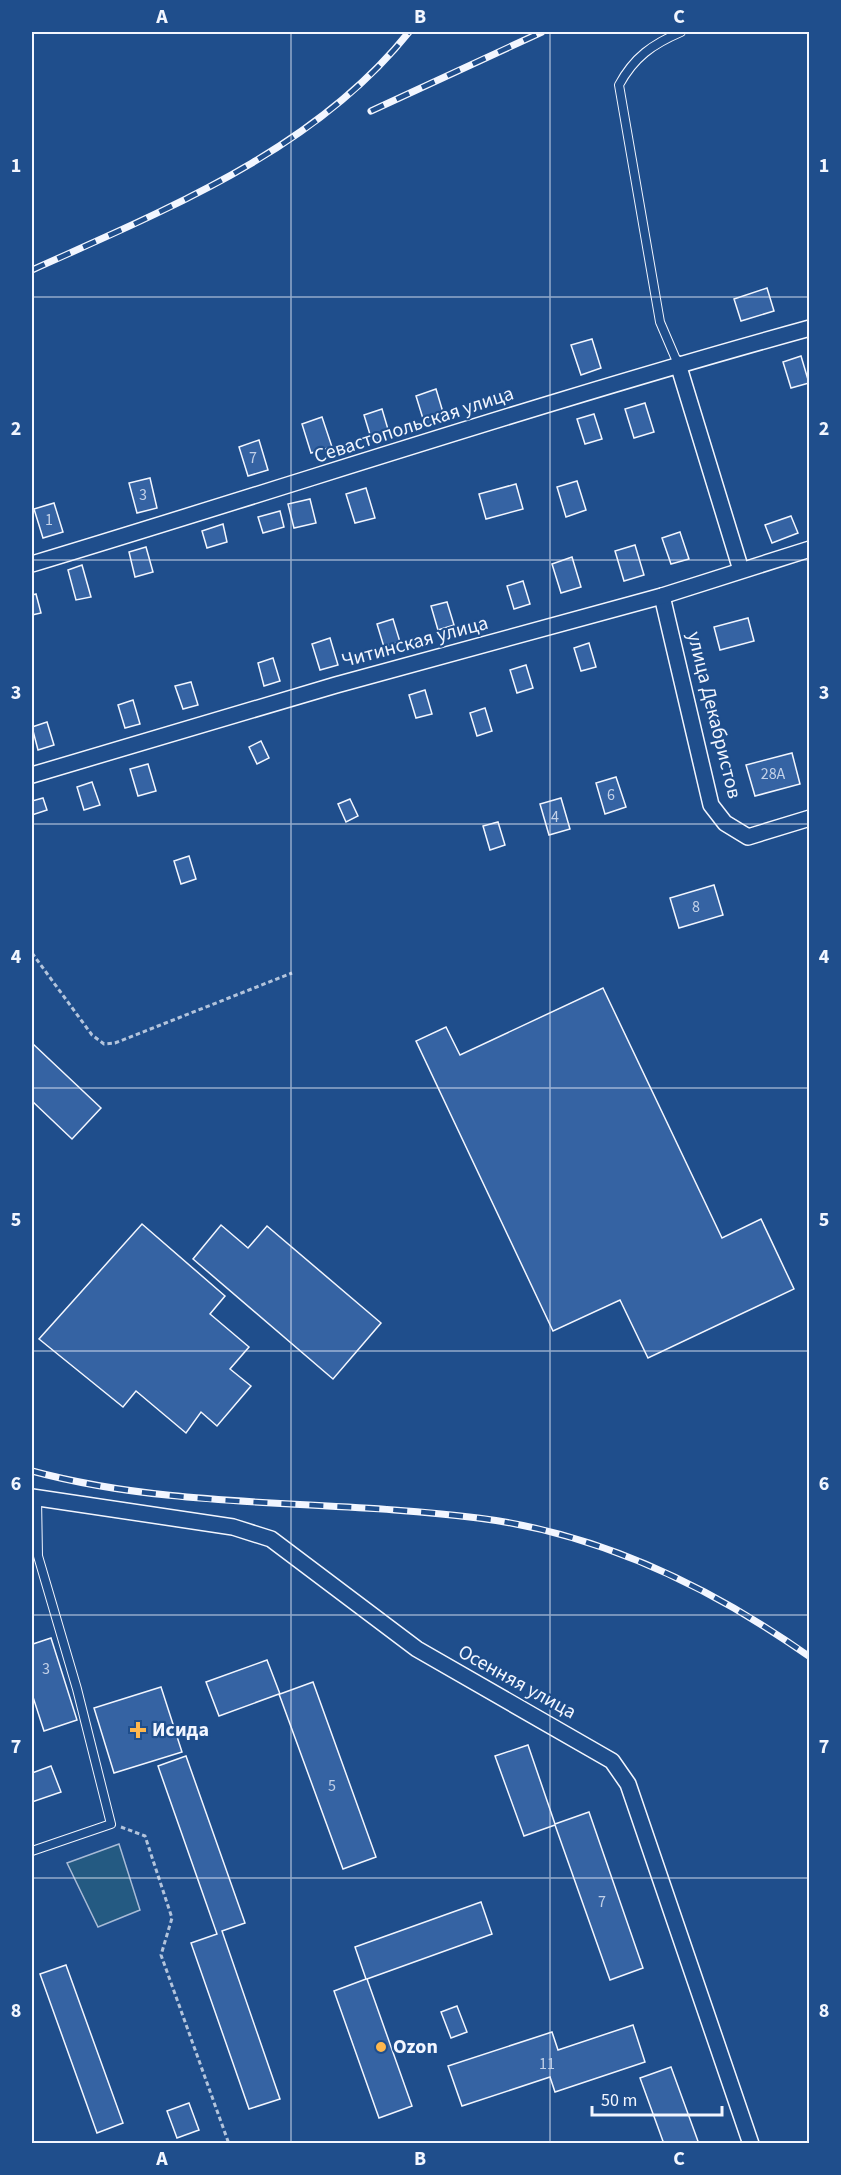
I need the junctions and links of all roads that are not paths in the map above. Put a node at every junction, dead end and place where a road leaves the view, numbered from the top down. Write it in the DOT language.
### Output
graph roads {
  1 [pos="681,32"];
  2 [pos="810,328"];
  3 [pos="678,364"];
  4 [pos="810,549"];
  5 [pos="32,564"];
  6 [pos="741,570"];
  7 [pos="662,596"];
  8 [pos="32,775"];
  9 [pos="810,818"];
  10 [pos="34,1497"];
  11 [pos="32,1851"];
  12 [pos="751,2144"];
  1 -- 3 [label="lane"];
  2 -- 3 [label="street, Севастопольская улица"];
  3 -- 5 [label="street, Севастопольская улица"];
  3 -- 6 [label="street"];
  4 -- 6 [label="street, Читинская улица"];
  6 -- 7 [label="street, Читинская улица"];
  7 -- 8 [label="street, Читинская улица"];
  7 -- 9 [label="street, улица Декабристов"];
  10 -- 11 [label="lane"];
  10 -- 12 [label="street, Осенняя улица"];
}
